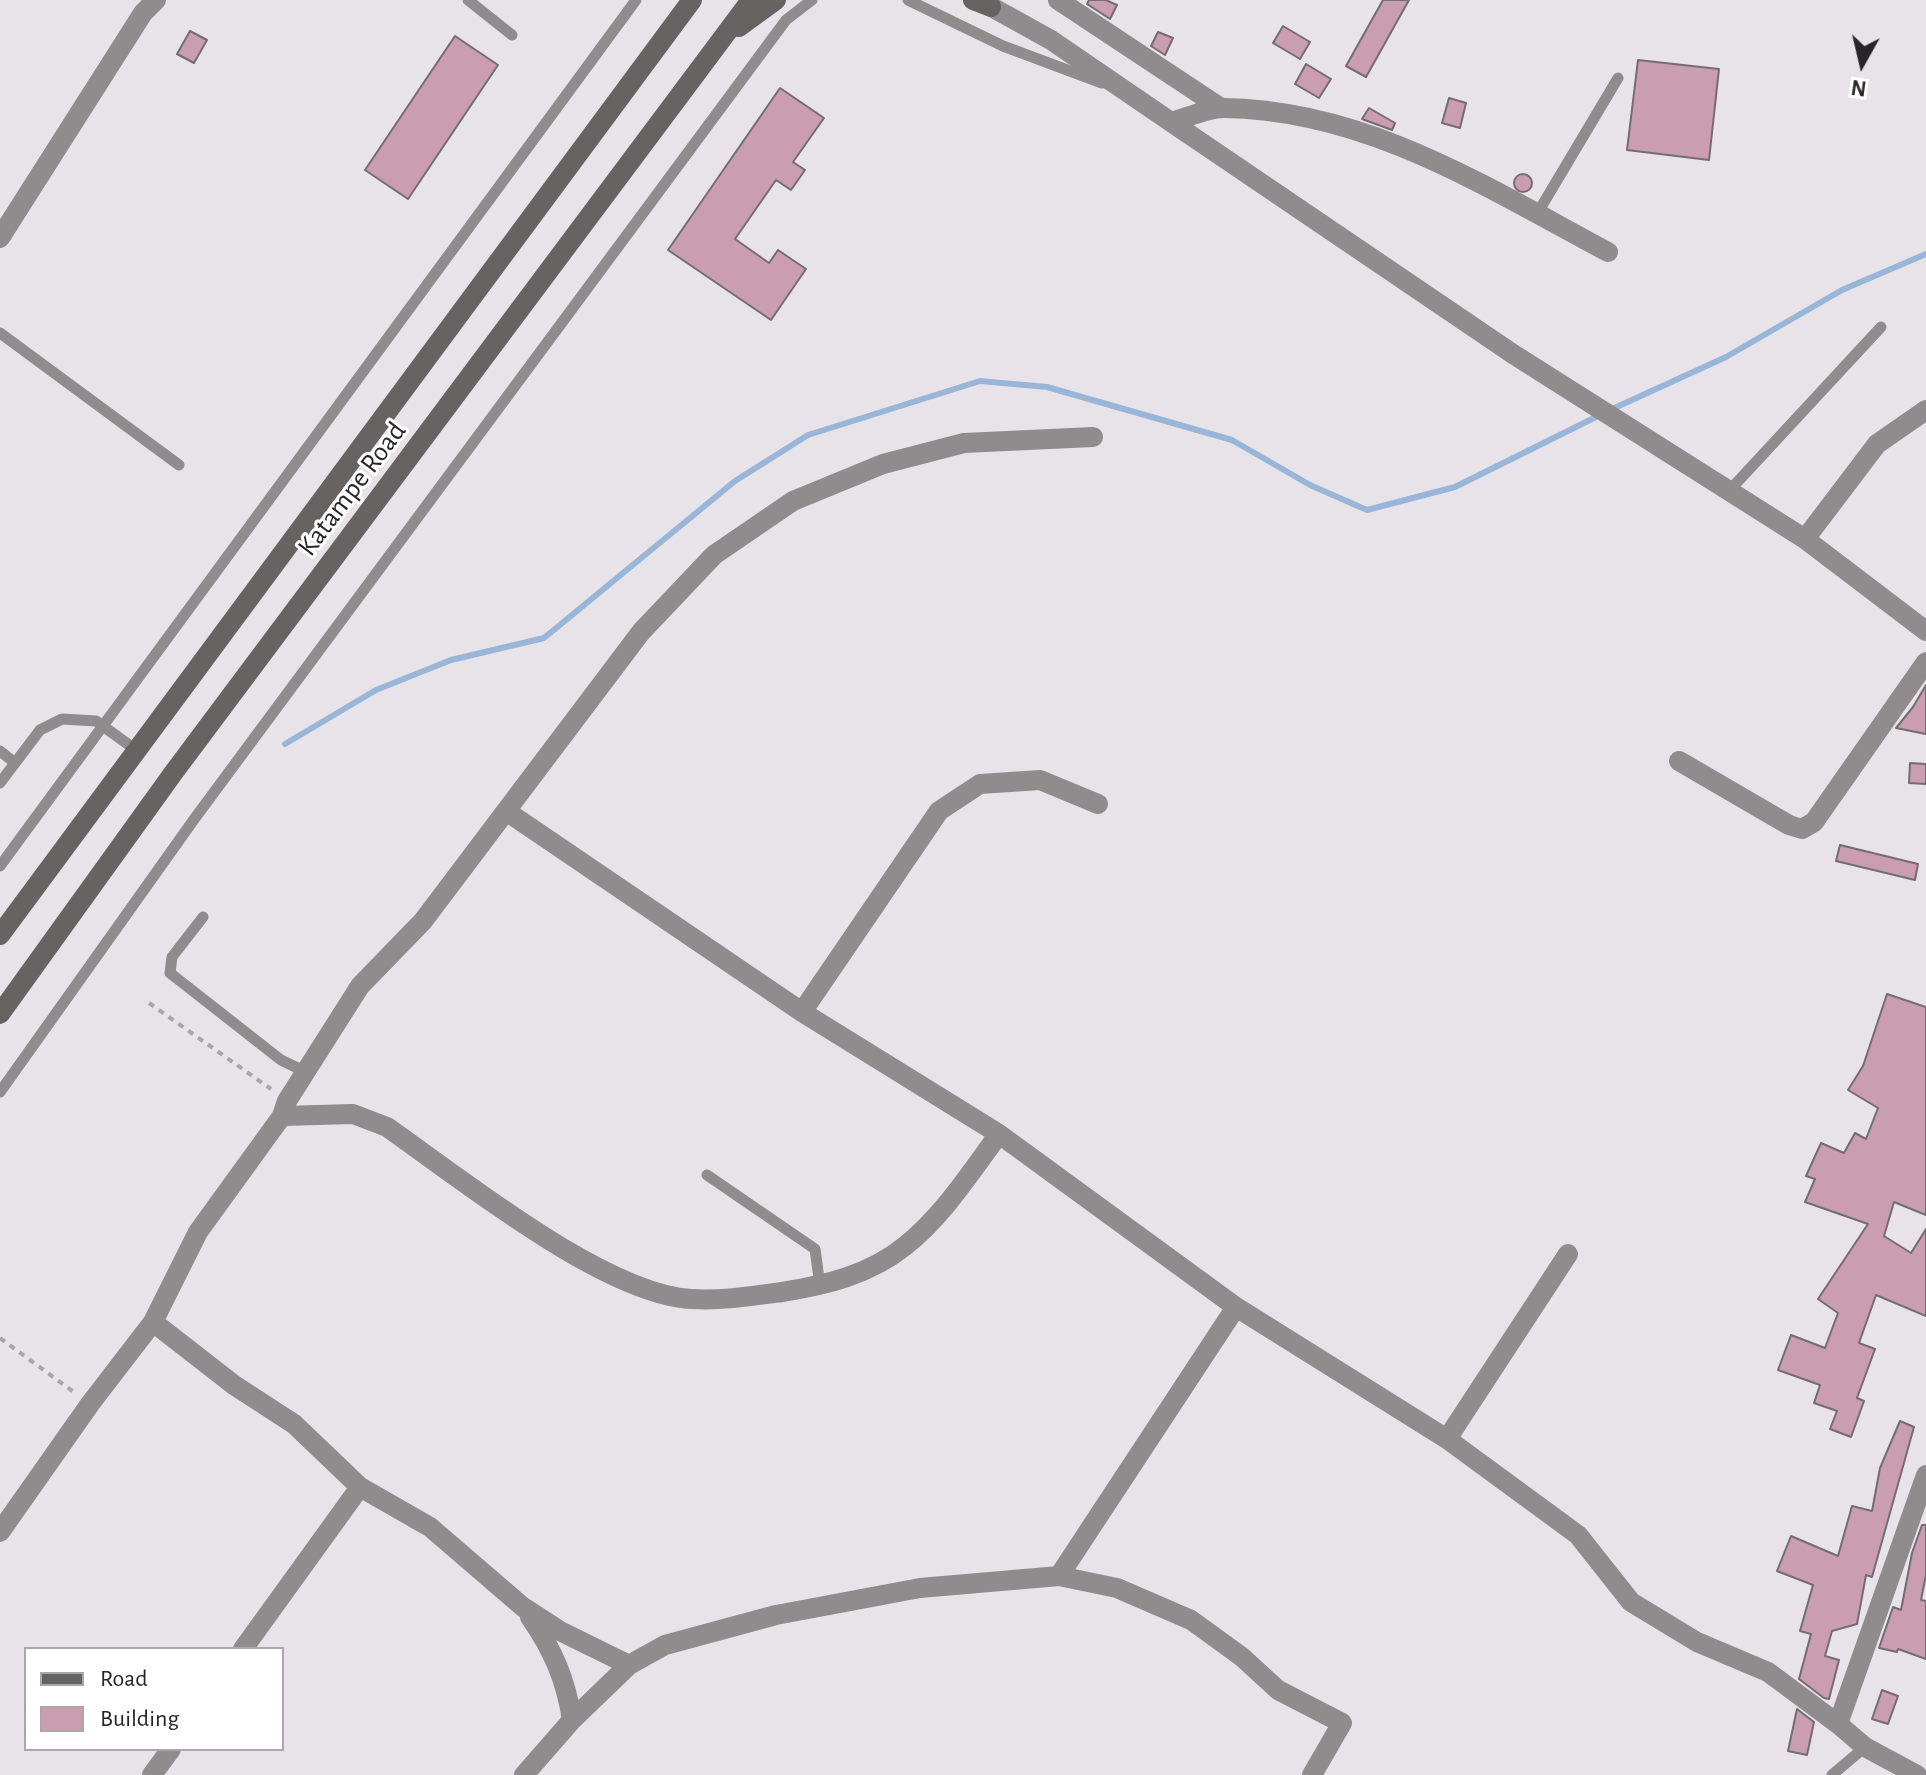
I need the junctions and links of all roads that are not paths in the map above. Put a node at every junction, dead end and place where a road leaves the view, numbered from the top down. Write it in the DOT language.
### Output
graph roads {
  1 [pos="156,0"];
  2 [pos="468,0"];
  3 [pos="636,0"];
  4 [pos="692,0"];
  5 [pos="751,0"];
  6 [pos="776,0"];
  7 [pos="812,0"];
  8 [pos="908,0"];
  9 [pos="1058,0"];
  10 [pos="981,2"];
  11 [pos="512,35"];
  12 [pos="723,39"];
  13 [pos="1618,78"];
  14 [pos="1128,93"];
  15 [pos="1221,108"];
  16 [pos="1171,122"];
  17 [pos="1537,214"];
  18 [pos="0,238"];
  19 [pos="1608,252"];
  20 [pos="1881,327"];
  21 [pos="0,333"];
  22 [pos="1926,410"];
  23 [pos="1093,437"];
  24 [pos="179,465"];
  25 [pos="1729,491"];
  26 [pos="1805,539"];
  27 [pos="1926,631"];
  28 [pos="1926,662"];
  29 [pos="104,726"];
  30 [pos="136,750"];
  31 [pos="0,751"];
  32 [pos="1679,761"];
  33 [pos="15,763"];
  34 [pos="0,783"];
  35 [pos="1098,804"];
  36 [pos="506,811"];
  37 [pos="0,866"];
  38 [pos="203,917"];
  39 [pos="0,935"];
  40 [pos="802,1012"];
  41 [pos="0,1014"];
  42 [pos="308,1073"];
  43 [pos="0,1092"];
  44 [pos="284,1108"];
  45 [pos="999,1134"];
  46 [pos="707,1175"];
  47 [pos="1568,1254"];
  48 [pos="820,1286"];
  49 [pos="1236,1307"];
  50 [pos="153,1322"];
  51 [pos="1447,1439"];
  52 [pos="1926,1475"];
  53 [pos="360,1487"];
  54 [pos="0,1532"];
  55 [pos="1059,1576"];
  56 [pos="523,1607"];
  57 [pos="244,1647"];
  58 [pos="629,1665"];
  59 [pos="572,1720"];
  60 [pos="1838,1724"];
  61 [pos="1865,1747"];
  62 [pos="170,1751"];
  63 [pos="152,1775"];
  64 [pos="524,1775"];
  65 [pos="1312,1775"];
  66 [pos="1832,1775"];
  67 [pos="1917,1775"];
  1 -- 18 [label="street"];
  2 -- 11 [label="lane"];
  3 -- 29 [label="lane"];
  4 -- 30 [label="main road, Katampe Road"];
  5 -- 12 [label="main road, Katampe Road"];
  6 -- 12 [label="main road"];
  7 -- 43 [label="lane"];
  8 -- 14 [label="lane"];
  9 -- 15 [label="street"];
  10 -- 14 [label="street"];
  12 -- 41 [label="main road, Katampe Road"];
  13 -- 17 [label="lane"];
  14 -- 16 [label="street"];
  15 -- 16 [label="street"];
  15 -- 17 [label="street"];
  16 -- 25 [label="street"];
  17 -- 19 [label="street"];
  20 -- 25 [label="lane"];
  21 -- 24 [label="lane"];
  22 -- 26 [label="street"];
  23 -- 36 [label="street"];
  25 -- 26 [label="street"];
  26 -- 27 [label="street"];
  28 -- 32 [label="street"];
  29 -- 30 [label="lane"];
  29 -- 33 [label="lane"];
  29 -- 37 [label="lane"];
  30 -- 39 [label="main road, Katampe Road"];
  31 -- 33 [label="lane"];
  33 -- 34 [label="lane"];
  35 -- 40 [label="street"];
  36 -- 40 [label="street"];
  36 -- 42 [label="street"];
  38 -- 42 [label="lane"];
  40 -- 45 [label="street"];
  42 -- 44 [label="street"];
  44 -- 48 [label="street"];
  44 -- 50 [label="street"];
  45 -- 48 [label="street"];
  45 -- 49 [label="street"];
  46 -- 48 [label="lane"];
  47 -- 51 [label="street"];
  49 -- 51 [label="street"];
  49 -- 55 [label="street"];
  50 -- 53 [label="street"];
  50 -- 54 [label="street"];
  51 -- 60 [label="street"];
  52 -- 60 [label="street"];
  53 -- 56 [label="street"];
  53 -- 57 [label="street"];
  55 -- 58 [label="street"];
  55 -- 65 [label="street"];
  56 -- 58 [label="street"];
  56 -- 59 [label="street"];
  58 -- 59 [label="street"];
  59 -- 64 [label="street"];
  60 -- 61 [label="street"];
  61 -- 66 [label="lane"];
  61 -- 67 [label="street"];
  62 -- 63 [label="street"];
}
